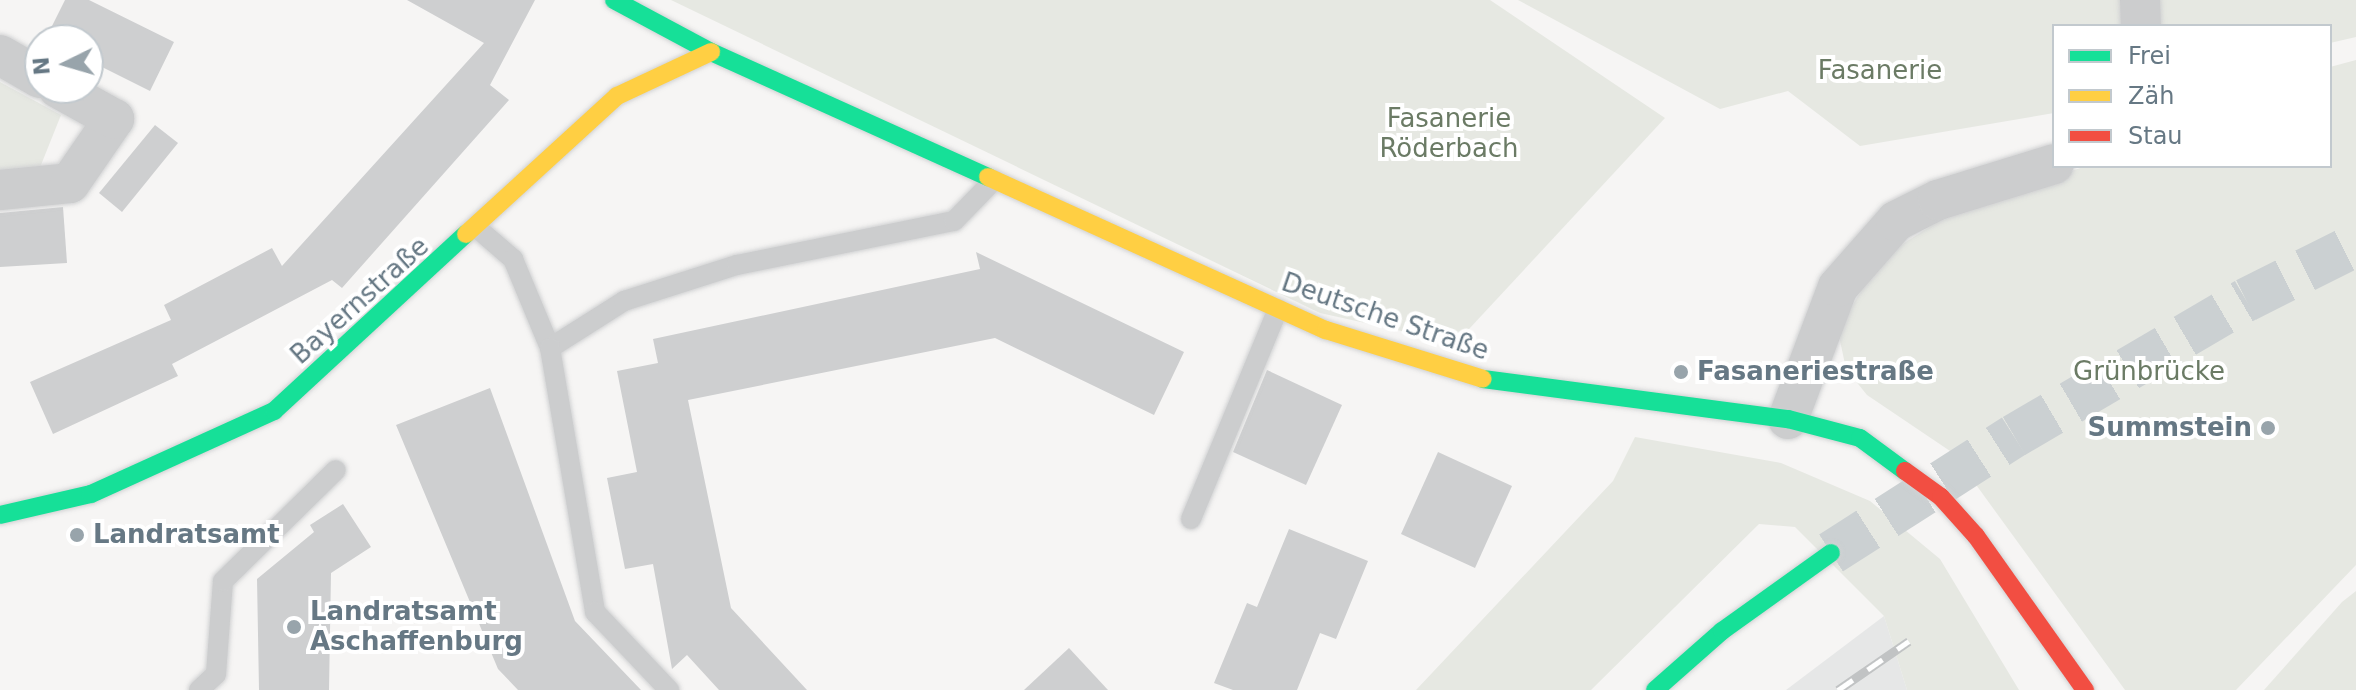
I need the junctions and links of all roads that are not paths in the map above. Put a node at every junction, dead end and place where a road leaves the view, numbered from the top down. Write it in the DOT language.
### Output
graph roads {
  1 [pos="614,0"];
  2 [pos="2140,0"];
  3 [pos="2141,24"];
  4 [pos="711,52"];
  5 [pos="0,55"];
  6 [pos="24,69"];
  7 [pos="87,104"];
  8 [pos="2052,165"];
  9 [pos="994,180"];
  10 [pos="0,190"];
  11 [pos="477,228"];
  12 [pos="1278,309"];
  13 [pos="550,348"];
  14 [pos="1788,419"];
  15 [pos="336,470"];
  16 [pos="0,515"];
  17 [pos="1191,519"];
  18 [pos="1831,553"];
  19 [pos="199,690"];
  20 [pos="669,690"];
  21 [pos="1655,690"];
  22 [pos="2085,690"];
  1 -- 4 [label="main road, Deutsche Straße"];
  2 -- 3 [label="street"];
  4 -- 9 [label="main road, Deutsche Straße"];
  4 -- 11 [label="main road, Bayernstraße"];
  5 -- 6 [label="street"];
  7 -- 10 [label="street"];
  8 -- 14 [label="street"];
  9 -- 12 [label="main road, Deutsche Straße"];
  9 -- 13 [label="lane"];
  11 -- 13 [label="lane"];
  11 -- 16 [label="main road, Bayernstraße"];
  12 -- 14 [label="main road, Deutsche Straße"];
  12 -- 17 [label="lane"];
  13 -- 20 [label="lane"];
  14 -- 22 [label="main road, Deutsche Straße"];
  15 -- 19 [label="lane"];
  18 -- 21 [label="main road"];
}
